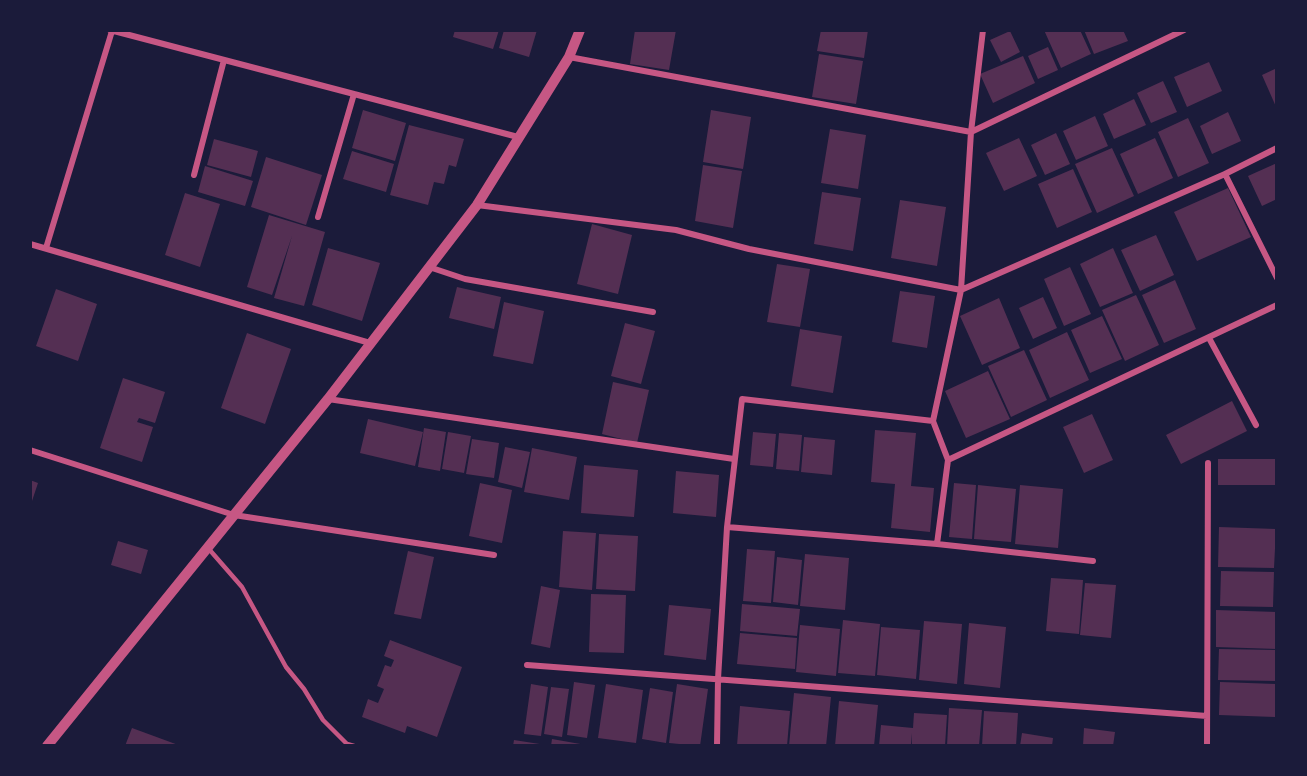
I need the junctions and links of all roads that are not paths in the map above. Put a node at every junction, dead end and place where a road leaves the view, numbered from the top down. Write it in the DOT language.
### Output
graph roads {
  1 [pos="111,30"];
  2 [pos="580,30"];
  3 [pos="983,30"];
  4 [pos="1184,30"];
  5 [pos="569,57"];
  6 [pos="224,60"];
  7 [pos="354,94"];
  8 [pos="971,132"];
  9 [pos="519,137"];
  10 [pos="1277,148"];
  11 [pos="1225,174"];
  12 [pos="194,175"];
  13 [pos="477,205"];
  14 [pos="318,217"];
  15 [pos="30,244"];
  16 [pos="46,248"];
  17 [pos="429,267"];
  18 [pos="1277,278"];
  19 [pos="961,290"];
  20 [pos="1277,305"];
  21 [pos="653,312"];
  22 [pos="1209,338"];
  23 [pos="370,344"];
  24 [pos="328,399"];
  25 [pos="933,421"];
  26 [pos="1256,425"];
  27 [pos="30,450"];
  28 [pos="734,459"];
  29 [pos="948,460"];
  30 [pos="1208,464"];
  31 [pos="234,515"];
  32 [pos="727,528"];
  33 [pos="937,544"];
  34 [pos="208,548"];
  35 [pos="494,555"];
  36 [pos="1093,561"];
  37 [pos="527,665"];
  38 [pos="718,679"];
  39 [pos="1207,716"];
  40 [pos="47,746"];
  41 [pos="354,746"];
  42 [pos="717,746"];
  43 [pos="1207,746"];
  1 -- 6 [label="street"];
  1 -- 16 [label="street"];
  2 -- 5 [label="street"];
  3 -- 8 [label="street"];
  4 -- 8 [label="street"];
  5 -- 8 [label="street"];
  5 -- 9 [label="street"];
  6 -- 7 [label="street"];
  6 -- 12 [label="street"];
  7 -- 9 [label="street"];
  7 -- 14 [label="street"];
  8 -- 19 [label="street"];
  9 -- 13 [label="street"];
  10 -- 11 [label="street"];
  11 -- 18 [label="street"];
  11 -- 19 [label="street"];
  13 -- 17 [label="street"];
  13 -- 19 [label="street"];
  15 -- 16 [label="street"];
  16 -- 23 [label="street"];
  17 -- 21 [label="street"];
  17 -- 23 [label="street"];
  19 -- 25 [label="street"];
  20 -- 22 [label="street"];
  22 -- 26 [label="street"];
  22 -- 29 [label="street"];
  23 -- 24 [label="street"];
  24 -- 28 [label="street"];
  24 -- 31 [label="street"];
  25 -- 28 [label="street"];
  25 -- 29 [label="street"];
  27 -- 31 [label="street"];
  28 -- 32 [label="street"];
  29 -- 33 [label="street"];
  30 -- 39 [label="street"];
  31 -- 34 [label="street"];
  31 -- 35 [label="street"];
  32 -- 33 [label="street"];
  32 -- 38 [label="street"];
  33 -- 36 [label="street"];
  34 -- 40 [label="street"];
  34 -- 41 [label="lane"];
  37 -- 38 [label="street"];
  38 -- 39 [label="street"];
  38 -- 42 [label="street"];
  39 -- 43 [label="street"];
}
